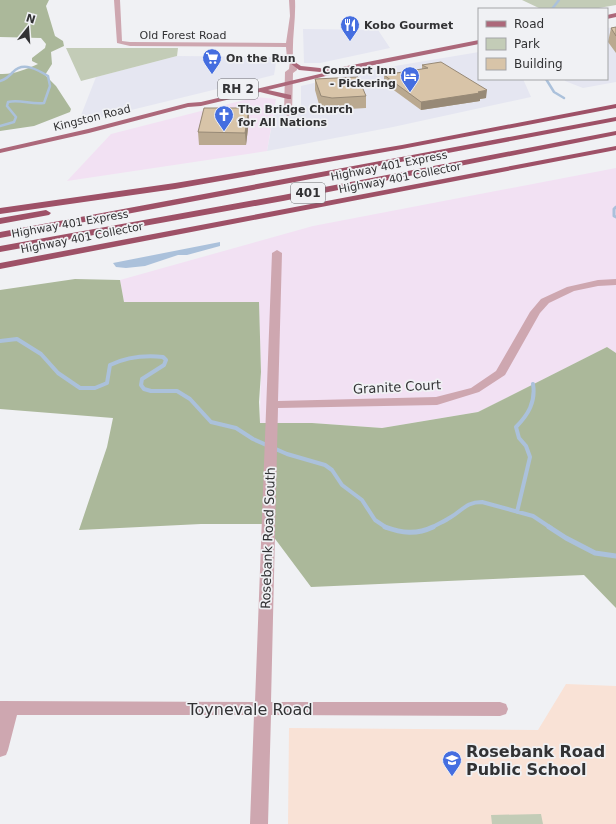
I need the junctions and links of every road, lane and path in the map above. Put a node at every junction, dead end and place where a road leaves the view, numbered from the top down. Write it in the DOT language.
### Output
graph roads {
  1 [pos="117,0"];
  2 [pos="292,0"];
  3 [pos="478,42"];
  4 [pos="289,45"];
  5 [pos="291,60"];
  6 [pos="320,70"];
  7 [pos="337,70"];
  8 [pos="289,77"];
  9 [pos="255,91"];
  10 [pos="288,97"];
  11 [pos="188,105"];
  12 [pos="616,106"];
  13 [pos="288,114"];
  14 [pos="616,119"];
  15 [pos="616,133"];
  16 [pos="616,148"];
  17 [pos="0,151"];
  18 [pos="175,186"];
  19 [pos="0,211"];
  20 [pos="0,221"];
  21 [pos="0,235"];
  22 [pos="0,249"];
  23 [pos="277,253"];
  24 [pos="0,266"];
  25 [pos="616,282"];
  26 [pos="273,405"];
  27 [pos="6,708"];
  28 [pos="262,709"];
  29 [pos="500,709"];
  30 [pos="0,750"];
  31 [pos="259,824"];
  1 -- 4 [label="street, Old Forest Road"];
  2 -- 4 [label="street"];
  3 -- 7 [label="main road, Kingston Road / RH 2"];
  4 -- 5 [label="street"];
  5 -- 6 [label="main road"];
  5 -- 8 [label="street"];
  6 -- 7 [label="main road, Kingston Road / RH 2"];
  6 -- 8 [label="main road, Kingston Road / RH 2"];
  7 -- 8 [label="main road, Kingston Road / RH 2"];
  8 -- 9 [label="main road, Kingston Road / RH 2"];
  8 -- 10 [label="street"];
  8 -- 11 [label="main road, Kingston Road / RH 2"];
  9 -- 10 [label="main road"];
  9 -- 11 [label="main road, Kingston Road / RH 2"];
  10 -- 13 [label="street"];
  11 -- 17 [label="main road, Kingston Road / RH 2"];
  12 -- 18 [label="highway, 401"];
  14 -- 21 [label="highway, Highway 401 Express / 401"];
  15 -- 22 [label="highway, Highway 401 Express / 401"];
  16 -- 24 [label="highway, Highway 401 Collector / 401"];
  18 -- 19 [label="highway, 401"];
  18 -- 20 [label="highway"];
  23 -- 26 [label="street, Rosebank Road South"];
  25 -- 26 [label="street, Granite Court"];
  26 -- 28 [label="street, Rosebank Road South"];
  27 -- 28 [label="street, Toynevale Road"];
  27 -- 30 [label="street"];
  28 -- 29 [label="street, Toynevale Road"];
  28 -- 31 [label="street, Rosebank Road South"];
}
